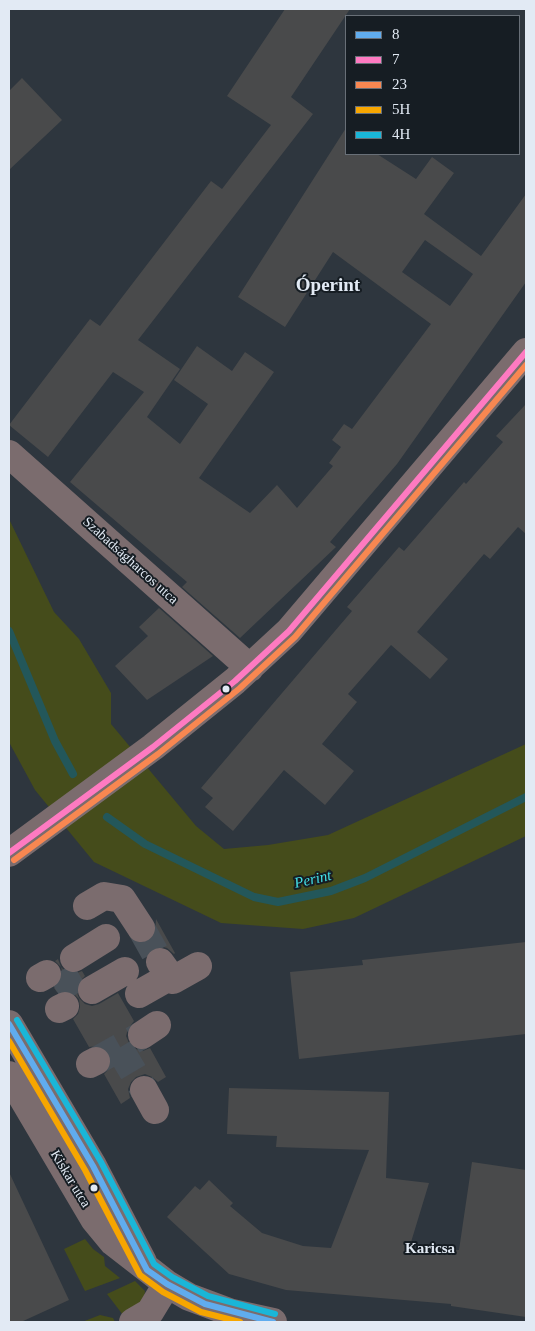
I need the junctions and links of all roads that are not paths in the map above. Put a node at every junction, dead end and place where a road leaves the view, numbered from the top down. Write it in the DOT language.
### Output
graph roads {
  1 [pos="526,352"];
  2 [pos="9,454"];
  3 [pos="250,668"];
  4 [pos="9,853"];
  5 [pos="87,906"];
  6 [pos="141,928"];
  7 [pos="194,959"];
  8 [pos="83,974"];
  9 [pos="139,994"];
  10 [pos="9,1024"];
  11 [pos="9,1075"];
  12 [pos="47,1140"];
  13 [pos="93,1166"];
  14 [pos="157,1277"];
  15 [pos="202,1313"];
  16 [pos="132,1322"];
  17 [pos="273,1322"];
  1 -- 3 [label="street"];
  2 -- 3 [label="street, Szabadságharcos utca"];
  3 -- 4 [label="street"];
  5 -- 6 [label="street"];
  7 -- 9 [label="street"];
  8 -- 8 [label="street"];
  10 -- 13 [label="street, Kiskar utca"];
  11 -- 12 [label="street, Kiskar utca"];
  12 -- 13 [label="street"];
  12 -- 14 [label="street, Kiskar utca"];
  13 -- 14 [label="street, Kiskar utca"];
  14 -- 15 [label="street"];
  14 -- 16 [label="street"];
  15 -- 17 [label="street"];
}
